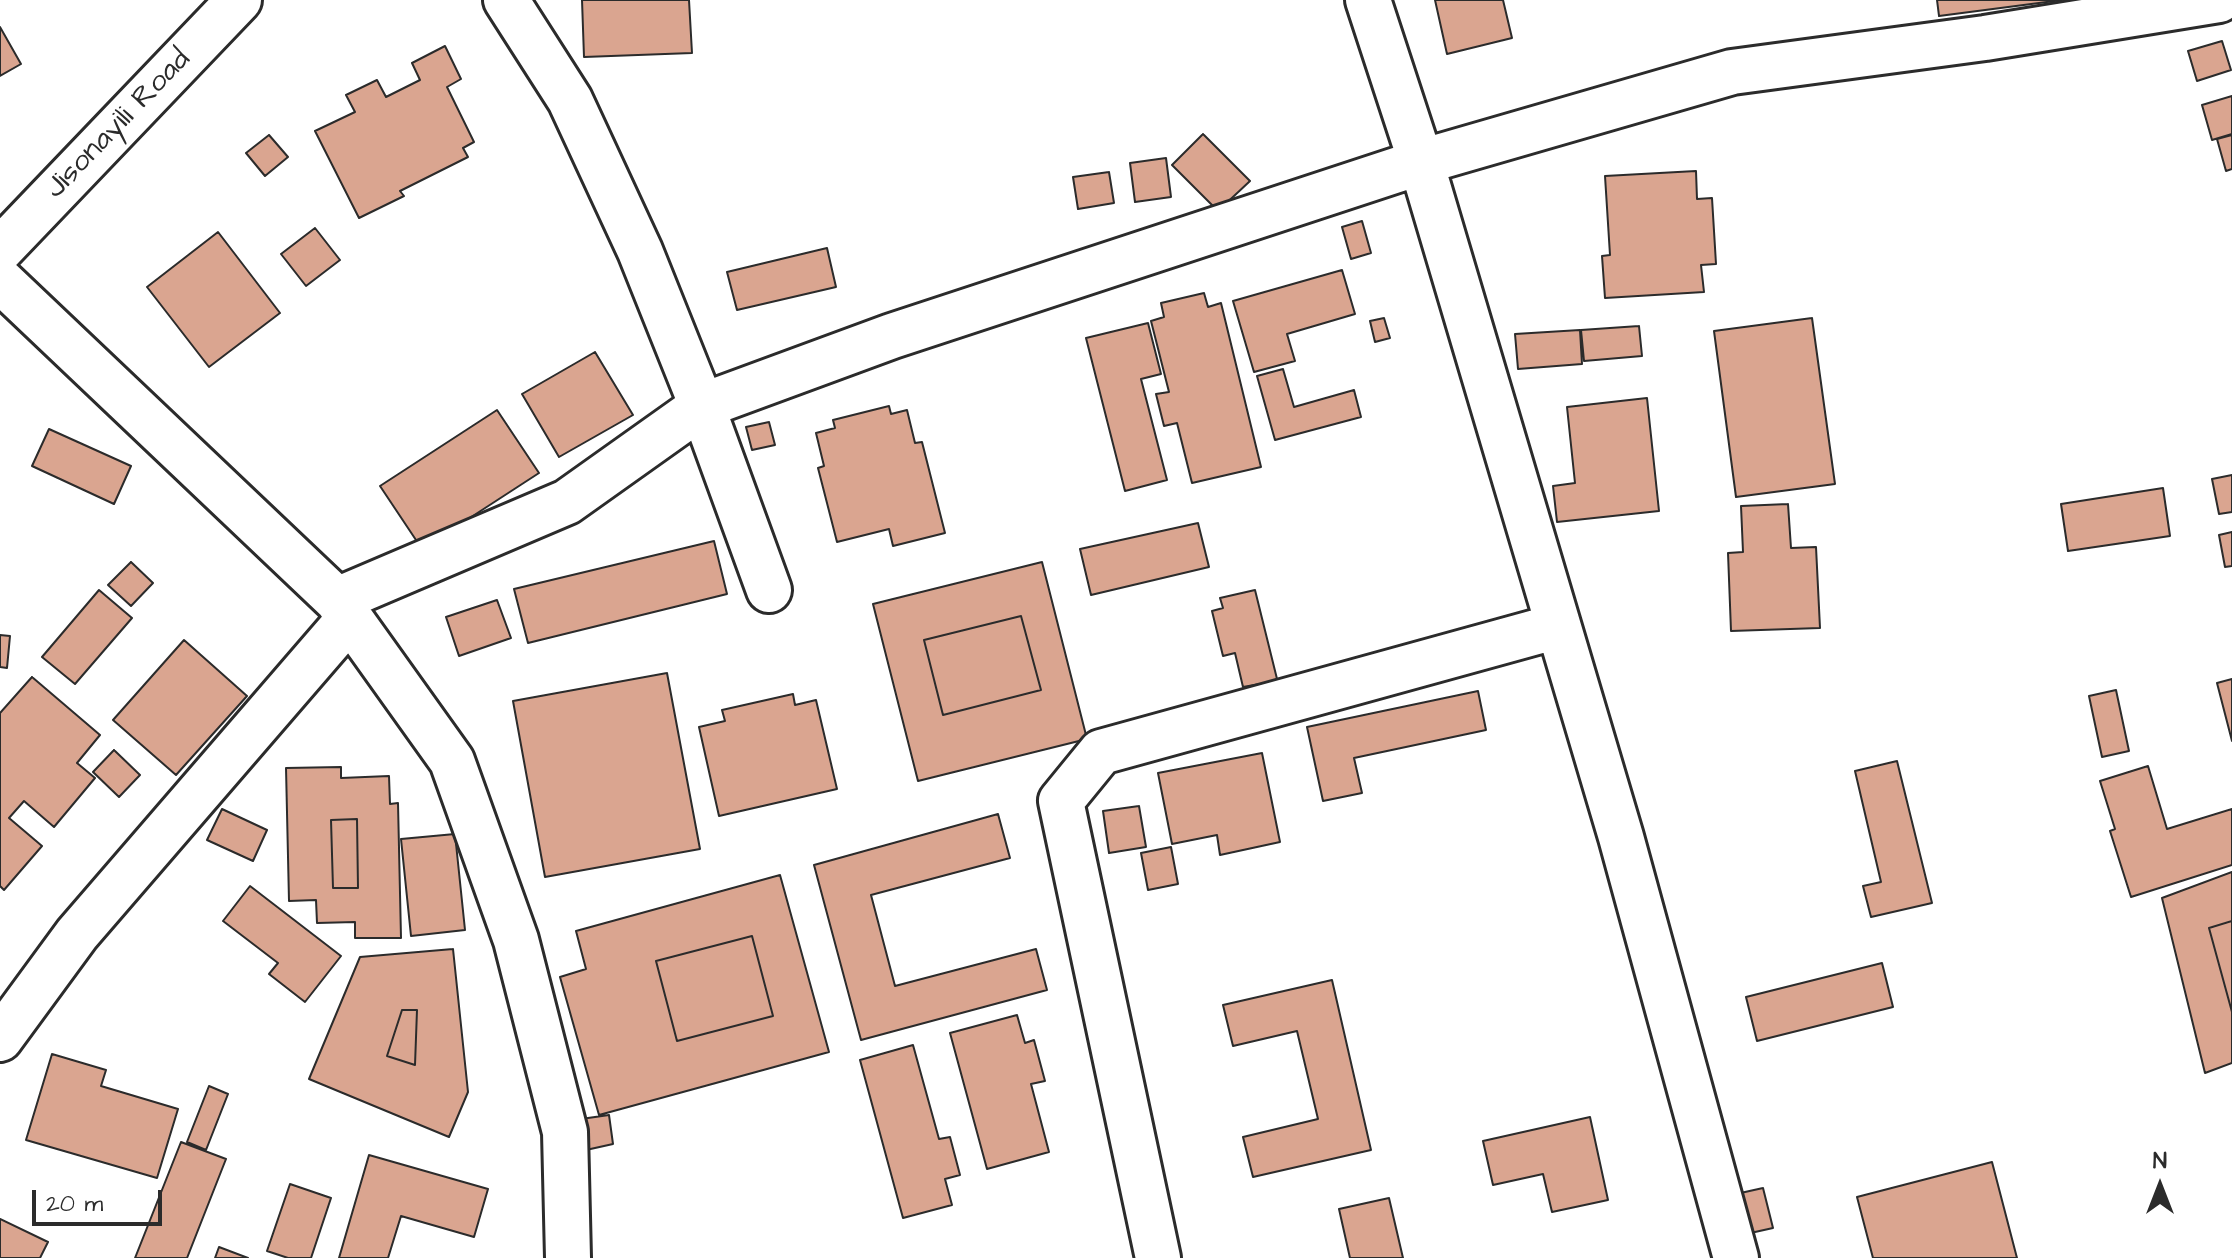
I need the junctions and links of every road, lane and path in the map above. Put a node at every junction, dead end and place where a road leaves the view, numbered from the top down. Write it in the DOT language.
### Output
graph roads {
  1 [pos="239,0"];
  2 [pos="506,0"];
  3 [pos="1368,0"];
  4 [pos="2219,0"];
  5 [pos="1421,162"];
  6 [pos="0,250"];
  7 [pos="0,280"];
  8 [pos="702,406"];
  9 [pos="769,590"];
  10 [pos="342,610"];
  11 [pos="1558,626"];
  12 [pos="0,1039"];
  13 [pos="568,1258"];
  14 [pos="1158,1258"];
  15 [pos="1736,1258"];
  1 -- 6 [label="street, Jisonayili Road"];
  2 -- 8 [label="street"];
  3 -- 5 [label="street"];
  4 -- 5 [label="street"];
  5 -- 8 [label="street"];
  5 -- 11 [label="street"];
  7 -- 10 [label="street"];
  8 -- 9 [label="street"];
  8 -- 10 [label="street"];
  10 -- 12 [label="street"];
  10 -- 13 [label="street"];
  11 -- 14 [label="street"];
  11 -- 15 [label="street"];
}
